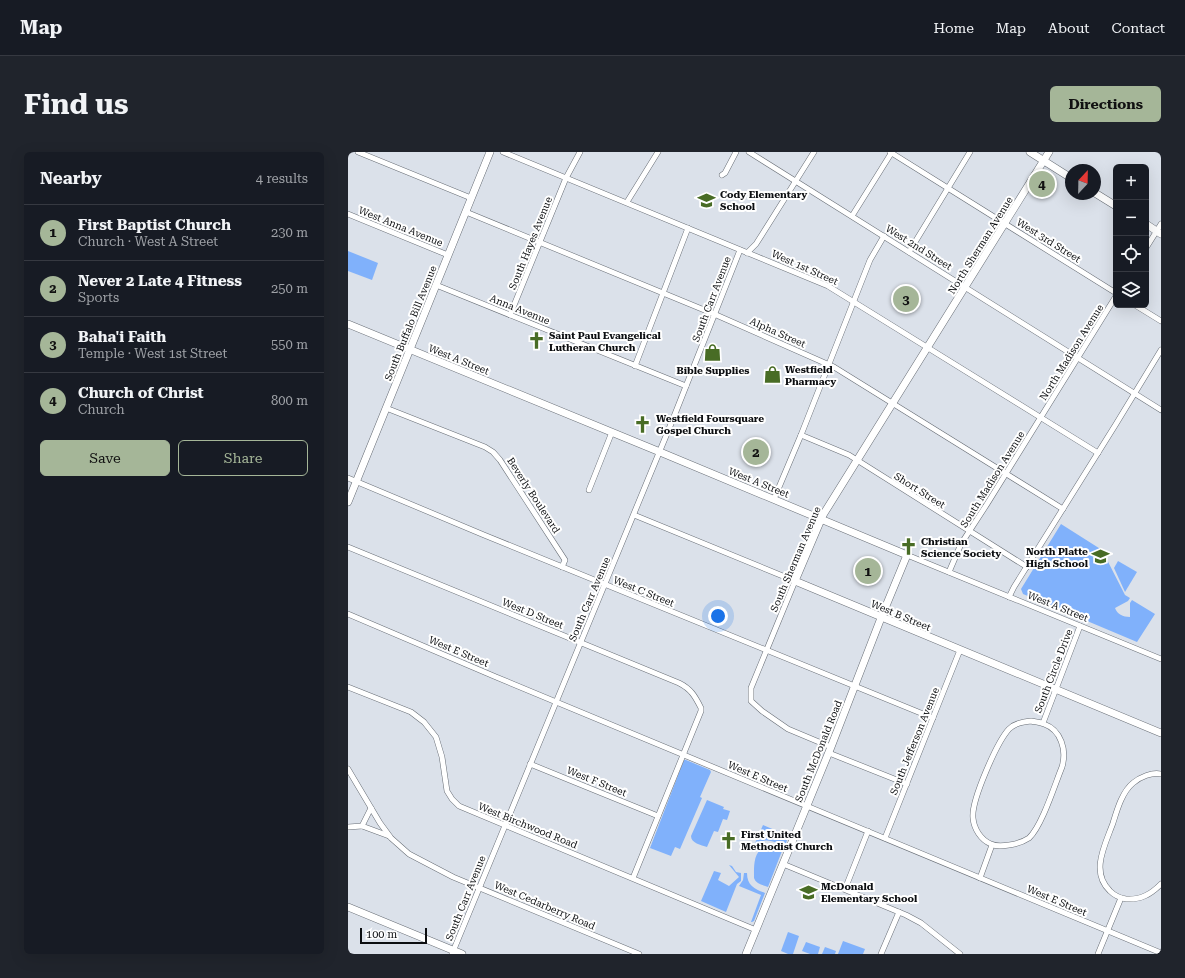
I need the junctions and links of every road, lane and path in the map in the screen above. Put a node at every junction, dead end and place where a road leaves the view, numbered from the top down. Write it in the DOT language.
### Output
graph roads {
  1 [pos="358,152"];
  2 [pos="490,152"];
  3 [pos="503,152"];
  4 [pos="580,152"];
  5 [pos="658,152"];
  6 [pos="736,152"];
  7 [pos="749,152"];
  8 [pos="814,152"];
  9 [pos="891,152"];
  10 [pos="970,152"];
  11 [pos="1030,152"];
  12 [pos="1049,152"];
  13 [pos="1044,161"];
  14 [pos="1065,174"];
  15 [pos="722,175"];
  16 [pos="566,178"];
  17 [pos="796,181"];
  18 [pos="948,188"];
  19 [pos="1101,197"];
  20 [pos="471,198"];
  21 [pos="627,202"];
  22 [pos="1113,204"];
  23 [pos="466,212"];
  24 [pos="348,214"];
  25 [pos="852,216"];
  26 [pos="1005,224"];
  27 [pos="1161,224"];
  28 [pos="1149,226"];
  29 [pos="688,228"];
  30 [pos="1159,232"];
  31 [pos="884,236"];
  32 [pos="540,243"];
  33 [pos="1149,244"];
  34 [pos="740,250"];
  35 [pos="747,252"];
  36 [pos="909,252"];
  37 [pos="448,255"];
  38 [pos="436,285"];
  39 [pos="966,287"];
  40 [pos="663,293"];
  41 [pos="1113,293"];
  42 [pos="1113,300"];
  43 [pos="854,301"];
  44 [pos="1140,308"];
  45 [pos="714,314"];
  46 [pos="510,315"];
  47 [pos="1161,321"];
  48 [pos="348,324"];
  49 [pos="927,347"];
  50 [pos="410,349"];
  51 [pos="1161,350"];
  52 [pos="1078,357"];
  53 [pos="828,365"];
  54 [pos="635,366"];
  55 [pos="686,386"];
  56 [pos="1135,393"];
  57 [pos="893,404"];
  58 [pos="386,408"];
  59 [pos="1161,410"];
  60 [pos="1040,418"];
  61 [pos="612,432"];
  62 [pos="801,435"];
  63 [pos="660,452"];
  64 [pos="1098,453"];
  65 [pos="857,460"];
  66 [pos="1006,474"];
  67 [pos="348,478"];
  68 [pos="356,481"];
  69 [pos="589,490"];
  70 [pos="774,499"];
  71 [pos="348,502"];
  72 [pos="1063,509"];
  73 [pos="634,515"];
  74 [pos="821,518"];
  75 [pos="970,531"];
  76 [pos="348,547"];
  77 [pos="907,555"];
  78 [pos="562,567"];
  79 [pos="1027,567"];
  80 [pos="949,572"];
  81 [pos="795,582"];
  82 [pos="605,584"];
  83 [pos="1009,597"];
  84 [pos="348,614"];
  85 [pos="881,618"];
  86 [pos="1080,626"];
  87 [pos="581,643"];
  88 [pos="960,650"];
  89 [pos="766,651"];
  90 [pos="1161,659"];
  91 [pos="348,687"];
  92 [pos="854,687"];
  93 [pos="1056,689"];
  94 [pos="556,702"];
  95 [pos="933,718"];
  96 [pos="1043,723"];
  97 [pos="1161,733"];
  98 [pos="830,750"];
  99 [pos="683,754"];
  100 [pos="530,764"];
  101 [pos="348,769"];
  102 [pos="1161,774"];
  103 [pos="907,784"];
  104 [pos="807,806"];
  105 [pos="371,808"];
  106 [pos="658,816"];
  107 [pos="362,826"];
  108 [pos="505,826"];
  109 [pos="348,827"];
  110 [pos="868,831"];
  111 [pos="390,836"];
  112 [pos="885,838"];
  113 [pos="992,845"];
  114 [pos="783,864"];
  115 [pos="633,878"];
  116 [pos="980,878"];
  117 [pos="1161,884"];
  118 [pos="479,888"];
  119 [pos="845,889"];
  120 [pos="1121,898"];
  121 [pos="348,907"];
  122 [pos="899,912"];
  123 [pos="756,930"];
  124 [pos="1108,931"];
  125 [pos="453,952"];
  126 [pos="1161,953"];
  127 [pos="462,954"];
  128 [pos="639,954"];
  129 [pos="746,954"];
  130 [pos="881,954"];
  131 [pos="960,954"];
  132 [pos="1098,954"];
  1 -- 20 [label="street"];
  2 -- 20 [label="street, South Buffalo Bill Avenue"];
  3 -- 16 [label="street, West 1st Street"];
  4 -- 16 [label="street, South Hayes Avenue"];
  5 -- 21 [label="street"];
  6 -- 15 [label="street"];
  7 -- 17 [label="street, West 2nd Street"];
  8 -- 17 [label="street"];
  9 -- 18 [label="street, West 3rd Street"];
  9 -- 25 [label="street"];
  10 -- 18 [label="street"];
  11 -- 13 [label="street"];
  12 -- 13 [label="street, North Sherman Avenue"];
  13 -- 14 [label="street"];
  13 -- 26 [label="street, North Sherman Avenue"];
  16 -- 21 [label="street, West 1st Street"];
  16 -- 32 [label="street, South Hayes Avenue"];
  17 -- 25 [label="street, West 2nd Street"];
  17 -- 35 [label="street"];
  18 -- 26 [label="street, West 3rd Street"];
  18 -- 36 [label="street"];
  19 -- 22 [label="street"];
  20 -- 23 [label="street, South Buffalo Bill Avenue"];
  21 -- 29 [label="street, West 1st Street"];
  23 -- 32 [label="street, Alpha Street"];
  23 -- 37 [label="street, South Buffalo Bill Avenue"];
  24 -- 37 [label="street, West Anna Avenue"];
  25 -- 31 [label="street, West 2nd Street"];
  26 -- 39 [label="street, North Sherman Avenue"];
  26 -- 41 [label="street, West 3rd Street"];
  27 -- 30 [label="street"];
  28 -- 30 [label="street"];
  29 -- 34 [label="street, West 1st Street"];
  29 -- 40 [label="street"];
  30 -- 33 [label="street"];
  31 -- 36 [label="street, West 2nd Street"];
  31 -- 43 [label="street"];
  32 -- 40 [label="street, Alpha Street"];
  32 -- 46 [label="street, South Hayes Avenue"];
  34 -- 35 [label="street, West 1st Street"];
  34 -- 45 [label="street, South Carr Avenue"];
  35 -- 43 [label="street, West 1st Street"];
  36 -- 39 [label="street, West 2nd Street"];
  37 -- 38 [label="street, South Buffalo Bill Avenue"];
  38 -- 46 [label="street, Anna Avenue"];
  38 -- 50 [label="street, South Buffalo Bill Avenue"];
  39 -- 49 [label="street, North Sherman Avenue"];
  39 -- 52 [label="street, West 2nd Street"];
  40 -- 45 [label="street, Alpha Street"];
  40 -- 54 [label="street"];
  42 -- 52 [label="street, North Madison Avenue"];
  43 -- 49 [label="street, West 1st Street"];
  43 -- 53 [label="street"];
  44 -- 47 [label="street"];
  45 -- 53 [label="street, Alpha Street"];
  45 -- 55 [label="street, South Carr Avenue"];
  46 -- 54 [label="street, Anna Avenue"];
  48 -- 50 [label="street, West A Street"];
  49 -- 57 [label="street, South Sherman Avenue"];
  49 -- 60 [label="street, West 1st Street"];
  50 -- 58 [label="street, South Buffalo Bill Avenue"];
  50 -- 61 [label="street, West A Street"];
  51 -- 56 [label="street"];
  52 -- 56 [label="street, West 2nd Street"];
  52 -- 60 [label="street, North Madison Avenue"];
  53 -- 57 [label="street, Alpha Street"];
  53 -- 62 [label="street"];
  54 -- 55 [label="street, Anna Avenue"];
  55 -- 63 [label="street, South Carr Avenue"];
  56 -- 59 [label="street, West 2nd Street"];
  56 -- 64 [label="street"];
  57 -- 65 [label="street, South Sherman Avenue"];
  57 -- 66 [label="street, Alpha Street"];
  58 -- 68 [label="street, South Buffalo Bill Avenue"];
  58 -- 78 [label="street, Beverly Boulevard"];
  60 -- 64 [label="street, West 1st Street"];
  60 -- 66 [label="street, South Madison Avenue"];
  61 -- 63 [label="street, West A Street"];
  61 -- 69 [label="street"];
  62 -- 65 [label="street, Short Street"];
  62 -- 70 [label="street"];
  63 -- 70 [label="street, West A Street"];
  63 -- 73 [label="street, South Carr Avenue"];
  64 -- 72 [label="street"];
  65 -- 74 [label="street, South Sherman Avenue"];
  65 -- 75 [label="street, Short Street"];
  66 -- 72 [label="street, Alpha Street"];
  66 -- 75 [label="street, South Madison Avenue"];
  67 -- 68 [label="street, West C Street"];
  68 -- 71 [label="street, South Buffalo Bill Avenue"];
  68 -- 78 [label="street, West C Street"];
  70 -- 74 [label="street, West A Street"];
  72 -- 79 [label="street"];
  73 -- 81 [label="street, West B Street"];
  73 -- 82 [label="street, South Carr Avenue"];
  74 -- 77 [label="street, West A Street"];
  74 -- 81 [label="street, South Sherman Avenue"];
  75 -- 79 [label="street, Short Street"];
  75 -- 80 [label="street, South Madison Avenue"];
  76 -- 87 [label="street, West D Street"];
  77 -- 80 [label="street, West A Street"];
  77 -- 85 [label="street, South McDonald Road"];
  78 -- 82 [label="street, West C Street"];
  79 -- 83 [label="street"];
  80 -- 83 [label="street, West A Street"];
  81 -- 85 [label="street, West B Street"];
  81 -- 89 [label="street, South Sherman Avenue"];
  82 -- 87 [label="street, South Carr Avenue"];
  82 -- 89 [label="street, West C Street"];
  83 -- 86 [label="street, West A Street"];
  84 -- 94 [label="street, West E Street"];
  85 -- 88 [label="street, West B Street"];
  85 -- 92 [label="street, South McDonald Road"];
  86 -- 90 [label="street, West A Street"];
  86 -- 93 [label="street, South Circle Drive"];
  87 -- 94 [label="street, South Carr Avenue"];
  87 -- 99 [label="street, West D Street"];
  88 -- 93 [label="street, West B Street"];
  88 -- 95 [label="street, South Jefferson Avenue"];
  89 -- 92 [label="street, West C Street"];
  89 -- 98 [label="street, South Sherman Avenue"];
  91 -- 108 [label="street, West Birchwood Road"];
  92 -- 95 [label="street, West C Street"];
  92 -- 98 [label="street, South McDonald Road"];
  93 -- 96 [label="street, South Circle Drive"];
  93 -- 97 [label="street, West B Street"];
  94 -- 99 [label="street, West E Street"];
  94 -- 100 [label="street, South Carr Avenue"];
  95 -- 103 [label="street, South Jefferson Avenue"];
  96 -- 113 [label="street"];
  96 -- 113 [label="street"];
  98 -- 103 [label="street"];
  98 -- 104 [label="street, South McDonald Road"];
  99 -- 104 [label="street, West E Street"];
  99 -- 106 [label="street"];
  100 -- 106 [label="street, West F Street"];
  100 -- 108 [label="street, South Carr Avenue"];
  101 -- 105 [label="street, West Cedarberry Road"];
  102 -- 120 [label="street"];
  103 -- 112 [label="street, South Jefferson Avenue"];
  104 -- 110 [label="street, West E Street"];
  104 -- 114 [label="street, South McDonald Road"];
  105 -- 107 [label="street"];
  105 -- 111 [label="street, West Cedarberry Road"];
  106 -- 115 [label="street"];
  107 -- 109 [label="street"];
  107 -- 111 [label="street"];
  108 -- 115 [label="street, West Birchwood Road"];
  108 -- 118 [label="street, South Carr Avenue"];
  110 -- 112 [label="street, West E Street"];
  110 -- 119 [label="street"];
  111 -- 118 [label="street, West Cedarberry Road"];
  112 -- 116 [label="street, West E Street"];
  113 -- 116 [label="street"];
  114 -- 119 [label="street"];
  114 -- 123 [label="street, South McDonald Road"];
  115 -- 123 [label="street, West Birchwood Road"];
  116 -- 124 [label="street, West E Street"];
  117 -- 120 [label="street"];
  118 -- 125 [label="street, South Carr Avenue"];
  118 -- 128 [label="street, West Cedarberry Road"];
  119 -- 122 [label="street"];
  120 -- 124 [label="street"];
  121 -- 125 [label="street"];
  122 -- 130 [label="street"];
  122 -- 131 [label="street"];
  123 -- 129 [label="street, South McDonald Road"];
  124 -- 126 [label="street, West E Street"];
  124 -- 132 [label="street"];
  125 -- 127 [label="street"];
}
